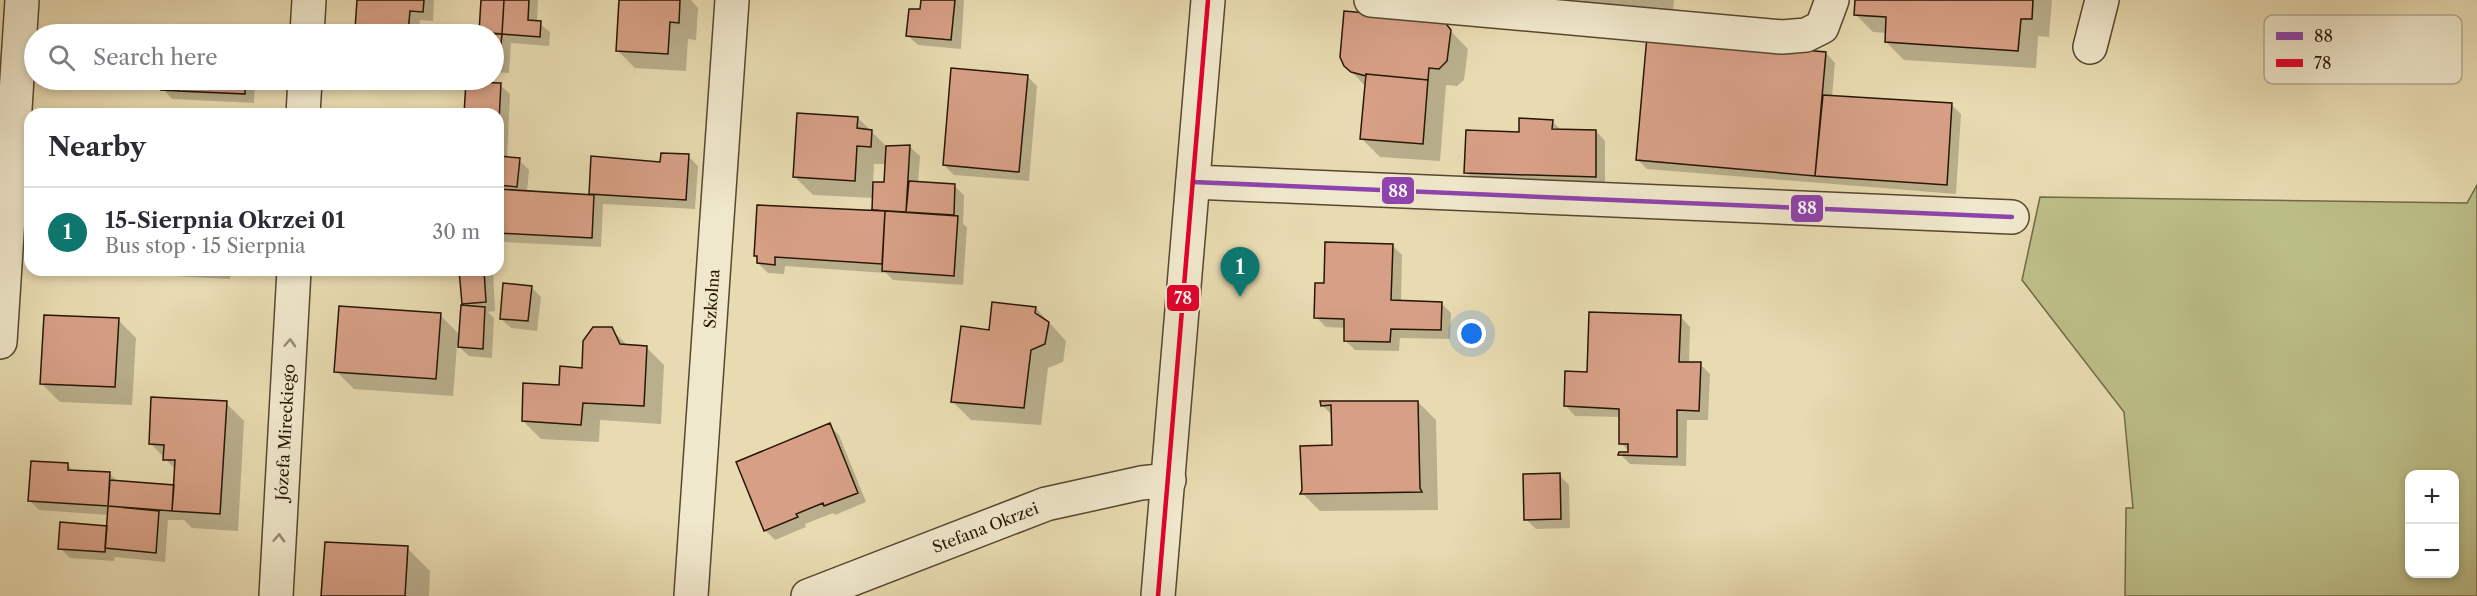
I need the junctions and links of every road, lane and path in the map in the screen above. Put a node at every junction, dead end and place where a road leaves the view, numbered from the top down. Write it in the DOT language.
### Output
graph roads {
  1 [pos="22,0"];
  2 [pos="309,0"];
  3 [pos="732,0"];
  4 [pos="1208,0"];
  5 [pos="1371,0"];
  6 [pos="1832,0"];
  7 [pos="2102,0"];
  8 [pos="308,24"];
  9 [pos="2090,47"];
  10 [pos="304,90"];
  11 [pos="303,108"];
  12 [pos="1194,182"];
  13 [pos="2012,217"];
  14 [pos="294,276"];
  15 [pos="0,342"];
  16 [pos="1168,480"];
  17 [pos="879,582"];
  18 [pos="276,596"];
  19 [pos="691,596"];
  20 [pos="808,596"];
  21 [pos="1158,596"];
  1 -- 15 [label="street"];
  2 -- 8 [label="street"];
  3 -- 19 [label="street, Szkolna"];
  4 -- 12 [label="street"];
  5 -- 6 [label="street"];
  7 -- 9 [label="street"];
  10 -- 11 [label="street"];
  12 -- 13 [label="street"];
  12 -- 16 [label="street"];
  18 -- 14 [label="street, Józefa Mireckiego, one-way"];
  16 -- 17 [label="street, Stefana Okrzei"];
  16 -- 21 [label="street"];
  17 -- 20 [label="street, Stefana Okrzei"];
}
